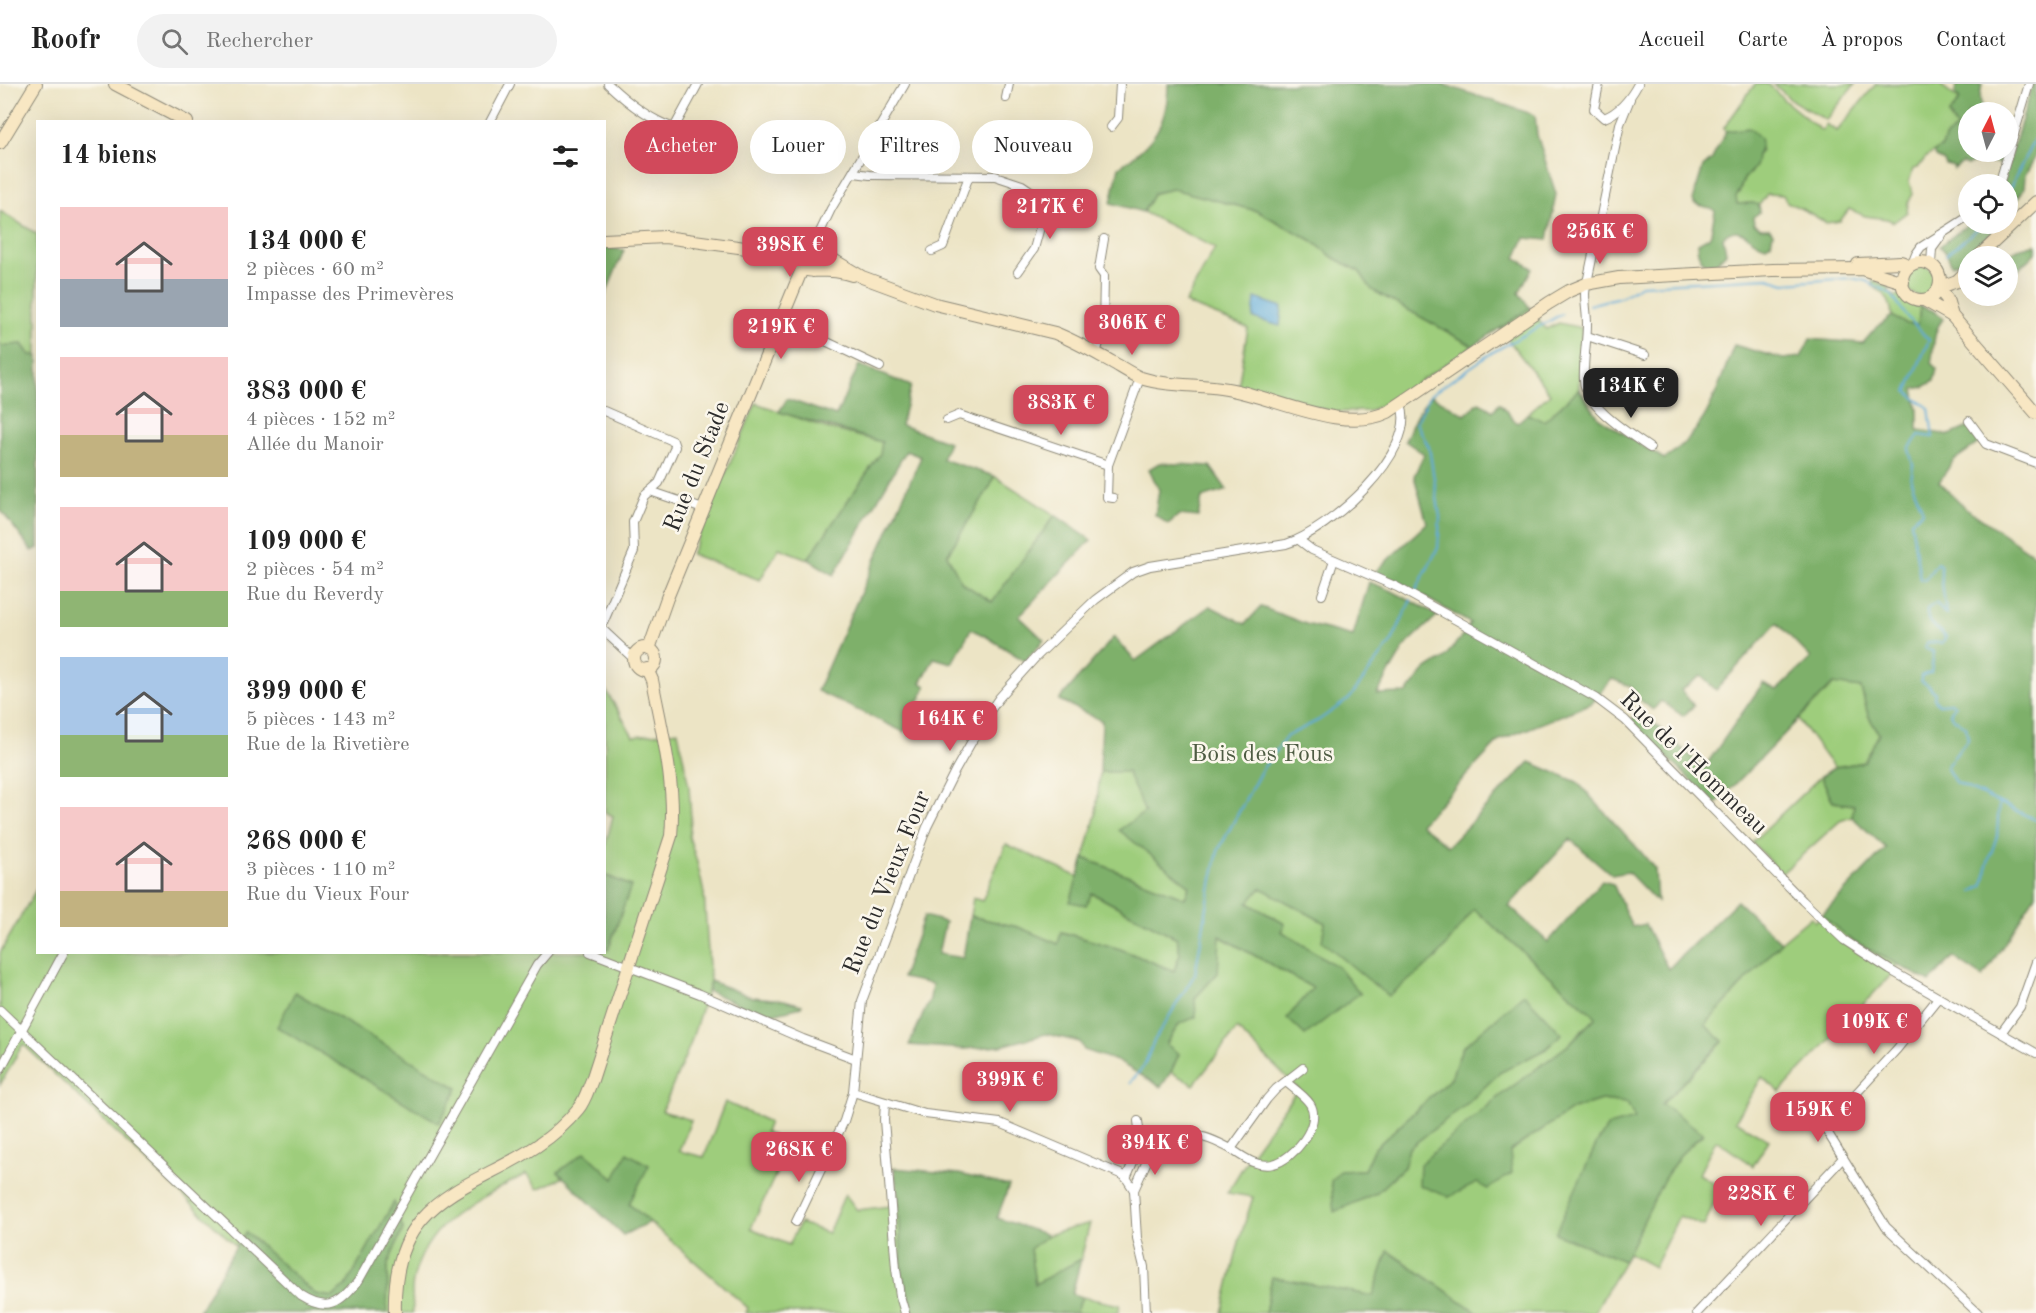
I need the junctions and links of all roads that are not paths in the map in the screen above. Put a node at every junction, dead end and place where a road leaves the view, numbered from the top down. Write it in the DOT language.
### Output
graph roads {
  1 [pos="36,84"];
  2 [pos="114,84"];
  3 [pos="510,84"];
  4 [pos="608,84"];
  5 [pos="698,84"];
  6 [pos="905,84"];
  7 [pos="1009,84"];
  8 [pos="1120,84"];
  9 [pos="1599,84"];
  10 [pos="1638,84"];
  11 [pos="2029,84"];
  12 [pos="1006,98"];
  13 [pos="1630,99"];
  14 [pos="183,120"];
  15 [pos="491,120"];
  16 [pos="1111,127"];
  17 [pos="0,143"];
  18 [pos="854,173"];
  19 [pos="2002,174"];
  20 [pos="969,176"];
  21 [pos="2036,202"];
  22 [pos="1958,225"];
  23 [pos="820,232"];
  24 [pos="1944,234"];
  25 [pos="1104,239"];
  26 [pos="606,240"];
  27 [pos="1990,246"];
  28 [pos="801,250"];
  29 [pos="933,251"];
  30 [pos="821,254"];
  31 [pos="1911,265"];
  32 [pos="1934,267"];
  33 [pos="807,270"];
  34 [pos="1773,270"];
  35 [pos="1958,271"];
  36 [pos="1018,272"];
  37 [pos="862,276"];
  38 [pos="1958,280"];
  39 [pos="1902,282"];
  40 [pos="1586,284"];
  41 [pos="1942,292"];
  42 [pos="1924,300"];
  43 [pos="1952,316"];
  44 [pos="781,320"];
  45 [pos="1587,336"];
  46 [pos="1096,353"];
  47 [pos="1646,355"];
  48 [pos="880,367"];
  49 [pos="1140,378"];
  50 [pos="1401,404"];
  51 [pos="606,412"];
  52 [pos="2036,413"];
  53 [pos="947,420"];
  54 [pos="1969,422"];
  55 [pos="1650,448"];
  56 [pos="2036,463"];
  57 [pos="1108,465"];
  58 [pos="650,491"];
  59 [pos="1113,498"];
  60 [pos="703,509"];
  61 [pos="1299,540"];
  62 [pos="1334,560"];
  63 [pos="1322,595"];
  64 [pos="606,616"];
  65 [pos="606,633"];
  66 [pos="649,649"];
  67 [pos="634,659"];
  68 [pos="647,669"];
  69 [pos="63,954"];
  70 [pos="546,954"];
  71 [pos="595,954"];
  72 [pos="2036,962"];
  73 [pos="630,967"];
  74 [pos="1938,998"];
  75 [pos="0,1010"];
  76 [pos="22,1030"];
  77 [pos="2001,1033"];
  78 [pos="2036,1053"];
  79 [pos="856,1059"];
  80 [pos="1303,1068"];
  81 [pos="0,1070"];
  82 [pos="1286,1082"];
  83 [pos="853,1092"];
  84 [pos="885,1102"];
  85 [pos="1138,1121"];
  86 [pos="1141,1144"];
  87 [pos="1231,1149"];
  88 [pos="1151,1152"];
  89 [pos="1843,1158"];
  90 [pos="1126,1178"];
  91 [pos="1134,1190"];
  92 [pos="796,1222"];
  93 [pos="395,1313"];
  94 [pos="905,1313"];
  95 [pos="1146,1313"];
  96 [pos="1697,1313"];
  97 [pos="1978,1313"];
  1 -- 17 [label="main road"];
  2 -- 14 [label="main road"];
  3 -- 15 [label="street"];
  4 -- 5 [label="street"];
  6 -- 18 [label="street"];
  7 -- 12 [label="street"];
  8 -- 16 [label="street"];
  9 -- 13 [label="street"];
  10 -- 13 [label="street"];
  11 -- 19 [label="street"];
  13 -- 40 [label="street"];
  18 -- 20 [label="street"];
  18 -- 23 [label="street"];
  20 -- 29 [label="street"];
  20 -- 36 [label="street"];
  21 -- 27 [label="main road"];
  22 -- 24 [label="street"];
  23 -- 28 [label="street"];
  23 -- 30 [label="street"];
  24 -- 31 [label="street"];
  24 -- 32 [label="street"];
  25 -- 46 [label="street"];
  26 -- 28 [label="main road"];
  28 -- 30 [label="main road"];
  28 -- 33 [label="main road"];
  30 -- 33 [label="main road"];
  30 -- 37 [label="main road"];
  31 -- 32 [label="main road"];
  31 -- 34 [label="main road"];
  31 -- 39 [label="main road"];
  32 -- 35 [label="main road"];
  32 -- 41 [label="main road"];
  33 -- 37 [label="main road"];
  33 -- 44 [label="main road, Rue du Stade"];
  34 -- 39 [label="main road"];
  34 -- 40 [label="main road"];
  37 -- 46 [label="main road"];
  38 -- 41 [label="main road"];
  39 -- 42 [label="main road"];
  40 -- 45 [label="street"];
  40 -- 50 [label="main road"];
  41 -- 42 [label="main road"];
  41 -- 43 [label="main road"];
  42 -- 43 [label="main road"];
  43 -- 52 [label="main road"];
  44 -- 48 [label="street"];
  44 -- 60 [label="main road, Rue du Stade"];
  45 -- 47 [label="street"];
  45 -- 55 [label="street"];
  46 -- 49 [label="main road"];
  49 -- 50 [label="main road"];
  49 -- 57 [label="street"];
  50 -- 61 [label="street, Rue du Vieux Four"];
  51 -- 58 [label="street"];
  53 -- 57 [label="street"];
  54 -- 56 [label="street"];
  57 -- 59 [label="street"];
  58 -- 60 [label="street"];
  58 -- 64 [label="street"];
  60 -- 66 [label="main road, Rue du Stade"];
  61 -- 62 [label="street, Rue de l'Hommeau"];
  61 -- 79 [label="street, Rue du Vieux Four"];
  62 -- 63 [label="street"];
  62 -- 74 [label="street, Rue de l'Hommeau"];
  65 -- 67 [label="street"];
  66 -- 67 [label="main road"];
  66 -- 68 [label="main road"];
  67 -- 68 [label="main road"];
  68 -- 73 [label="main road"];
  69 -- 76 [label="street"];
  70 -- 76 [label="street"];
  71 -- 73 [label="street"];
  72 -- 77 [label="street"];
  73 -- 79 [label="street"];
  73 -- 93 [label="main road"];
  74 -- 77 [label="street, Rue de l'Hommeau"];
  74 -- 89 [label="street"];
  75 -- 76 [label="street"];
  76 -- 81 [label="street"];
  77 -- 78 [label="street, Rue de l'Hommeau"];
  79 -- 83 [label="street, Rue du Vieux Four"];
  80 -- 82 [label="street"];
  82 -- 87 [label="street"];
  82 -- 87 [label="street"];
  83 -- 84 [label="street"];
  83 -- 92 [label="street, Rue du Vieux Four"];
  84 -- 90 [label="street"];
  84 -- 94 [label="street"];
  85 -- 86 [label="street"];
  86 -- 88 [label="street"];
  86 -- 90 [label="street"];
  87 -- 88 [label="street"];
  88 -- 91 [label="street"];
  89 -- 96 [label="street"];
  89 -- 97 [label="street"];
  90 -- 91 [label="street"];
  91 -- 95 [label="street"];
}
